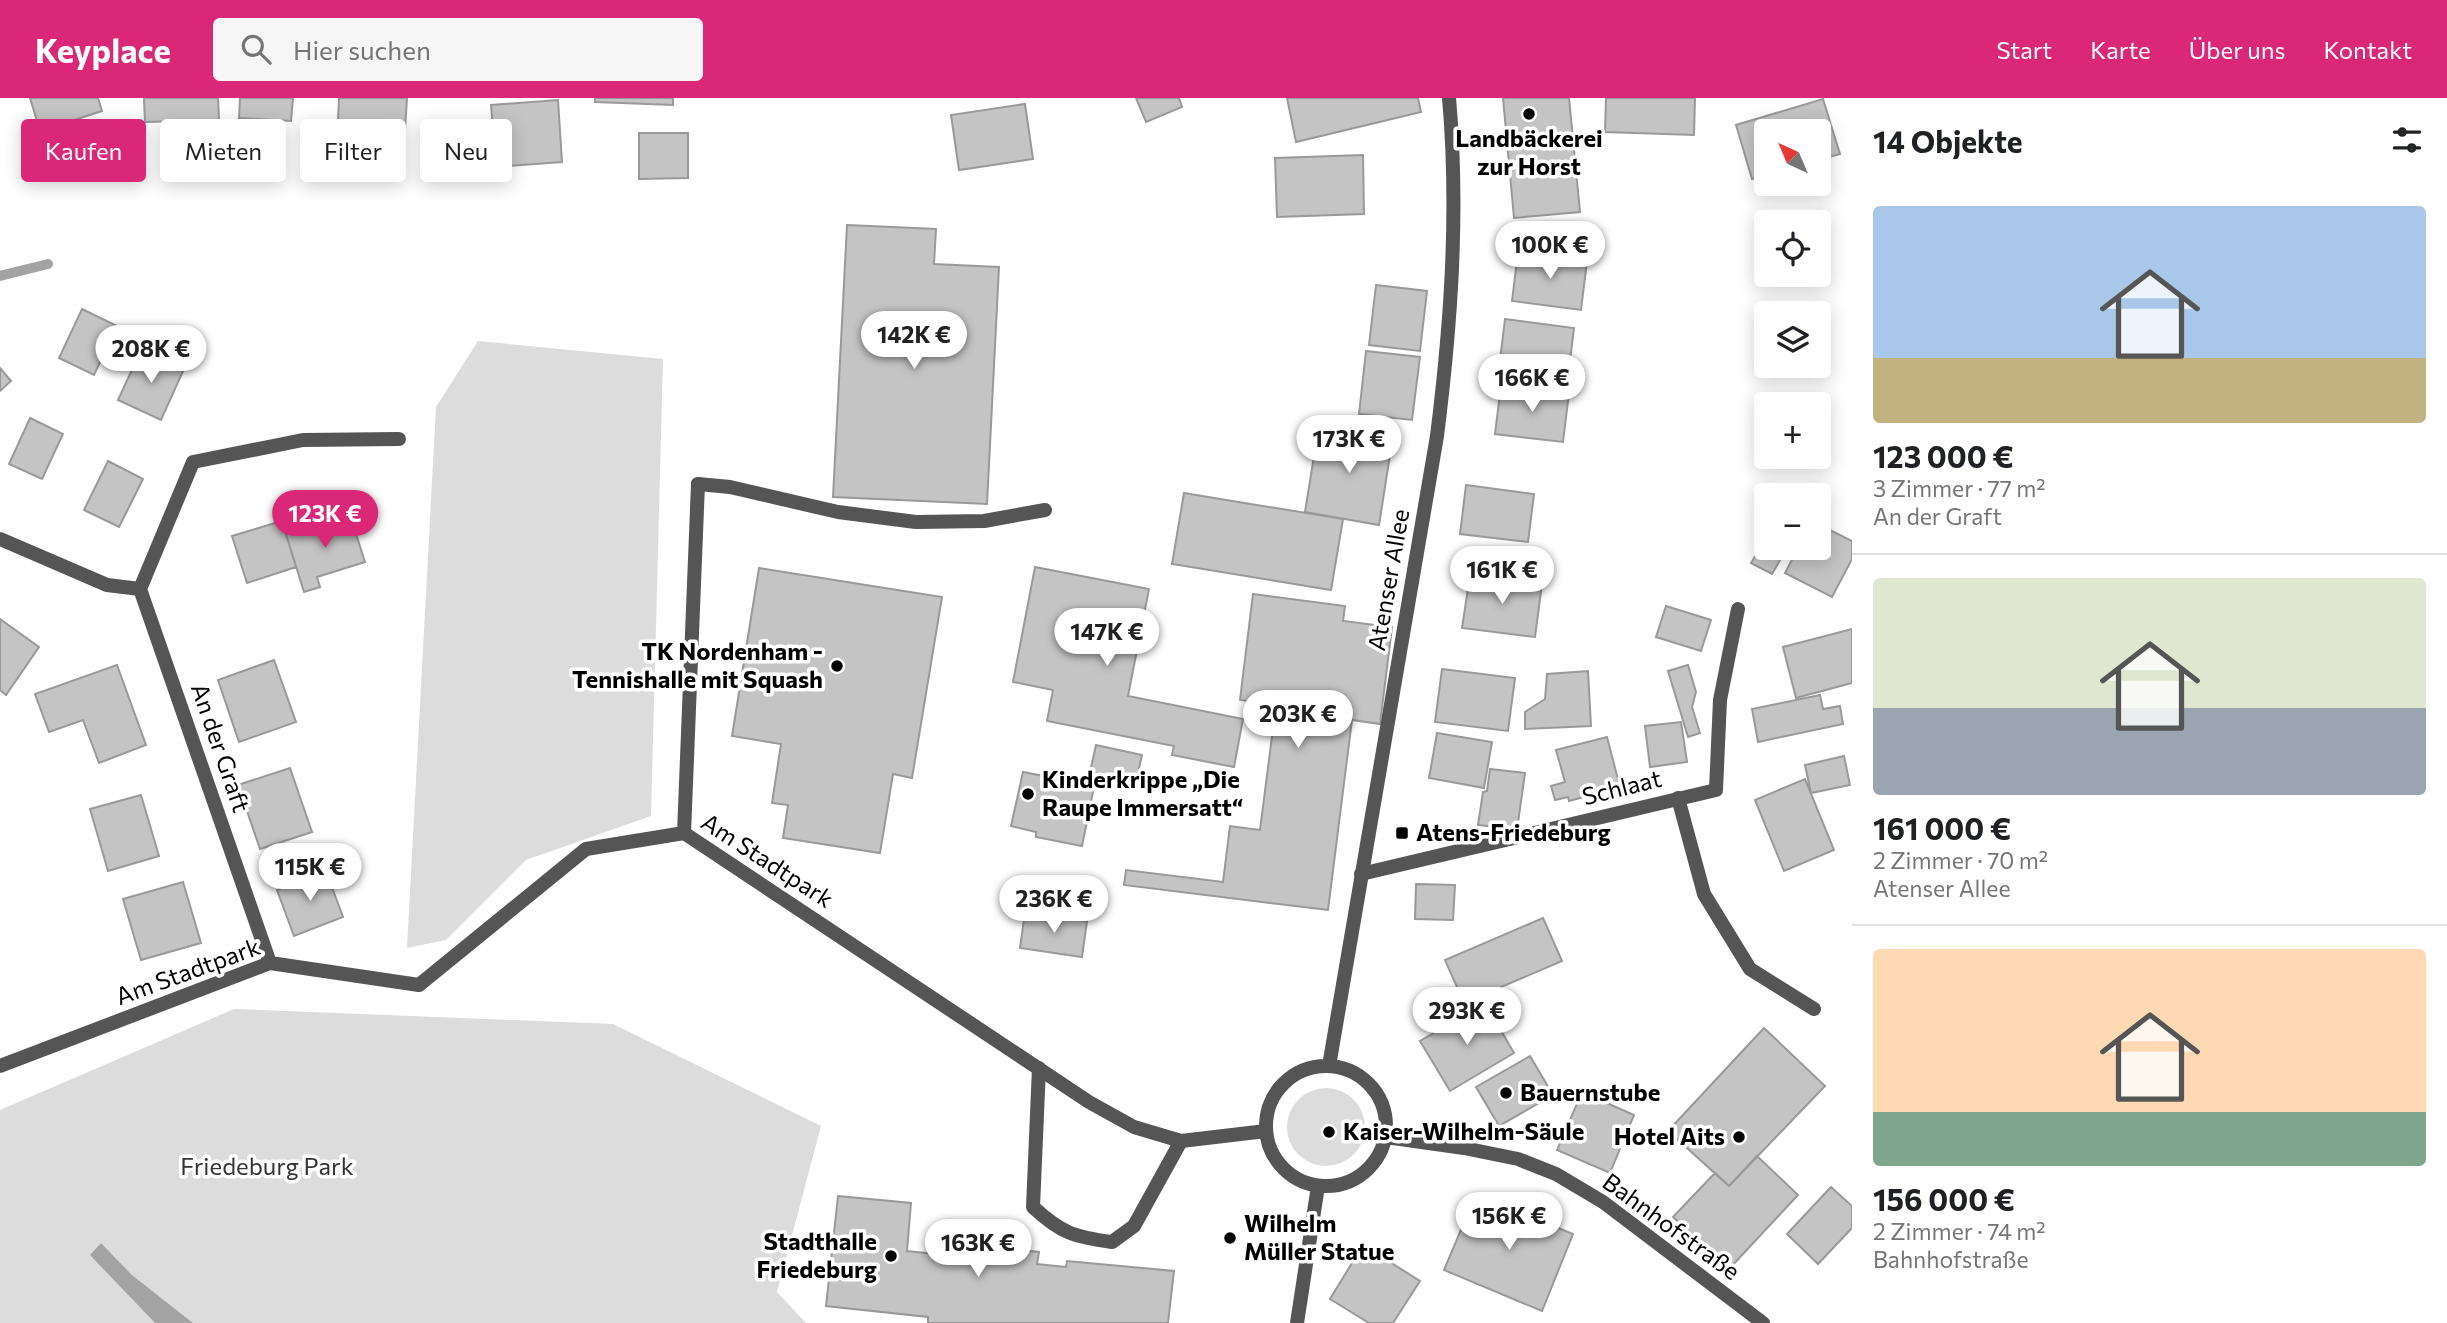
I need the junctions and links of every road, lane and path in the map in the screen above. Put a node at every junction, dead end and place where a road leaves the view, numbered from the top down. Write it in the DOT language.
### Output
graph roads {
  1 [pos="1449,98"];
  2 [pos="399,439"];
  3 [pos="1045,510"];
  4 [pos="0,539"];
  5 [pos="140,589"];
  6 [pos="1738,609"];
  7 [pos="1678,798"];
  8 [pos="684,832"];
  9 [pos="1361,874"];
  10 [pos="270,963"];
  11 [pos="1814,1009"];
  12 [pos="0,1066"];
  13 [pos="1328,1066"];
  14 [pos="1039,1068"];
  15 [pos="1266,1131"];
  16 [pos="1386,1137"];
  17 [pos="1181,1141"];
  18 [pos="1318,1186"];
  19 [pos="1297,1323"];
  20 [pos="1763,1323"];
  1 -- 9 [label="street, Atenser Allee"];
  2 -- 5 [label="street"];
  3 -- 8 [label="street"];
  4 -- 5 [label="street"];
  5 -- 10 [label="street, An der Graft"];
  6 -- 7 [label="street, Schlaat"];
  7 -- 9 [label="street, Schlaat"];
  7 -- 11 [label="street"];
  8 -- 10 [label="street, Am Stadtpark"];
  8 -- 14 [label="street, Am Stadtpark"];
  9 -- 13 [label="street, Atenser Allee"];
  10 -- 12 [label="street, Am Stadtpark"];
  13 -- 15 [label="street"];
  13 -- 16 [label="street"];
  14 -- 17 [label="street, Am Stadtpark"];
  14 -- 17 [label="street"];
  15 -- 17 [label="street, Am Stadtpark"];
  15 -- 18 [label="street"];
  16 -- 18 [label="street"];
  16 -- 20 [label="street, Bahnhofstraße"];
  18 -- 19 [label="street"];
}
